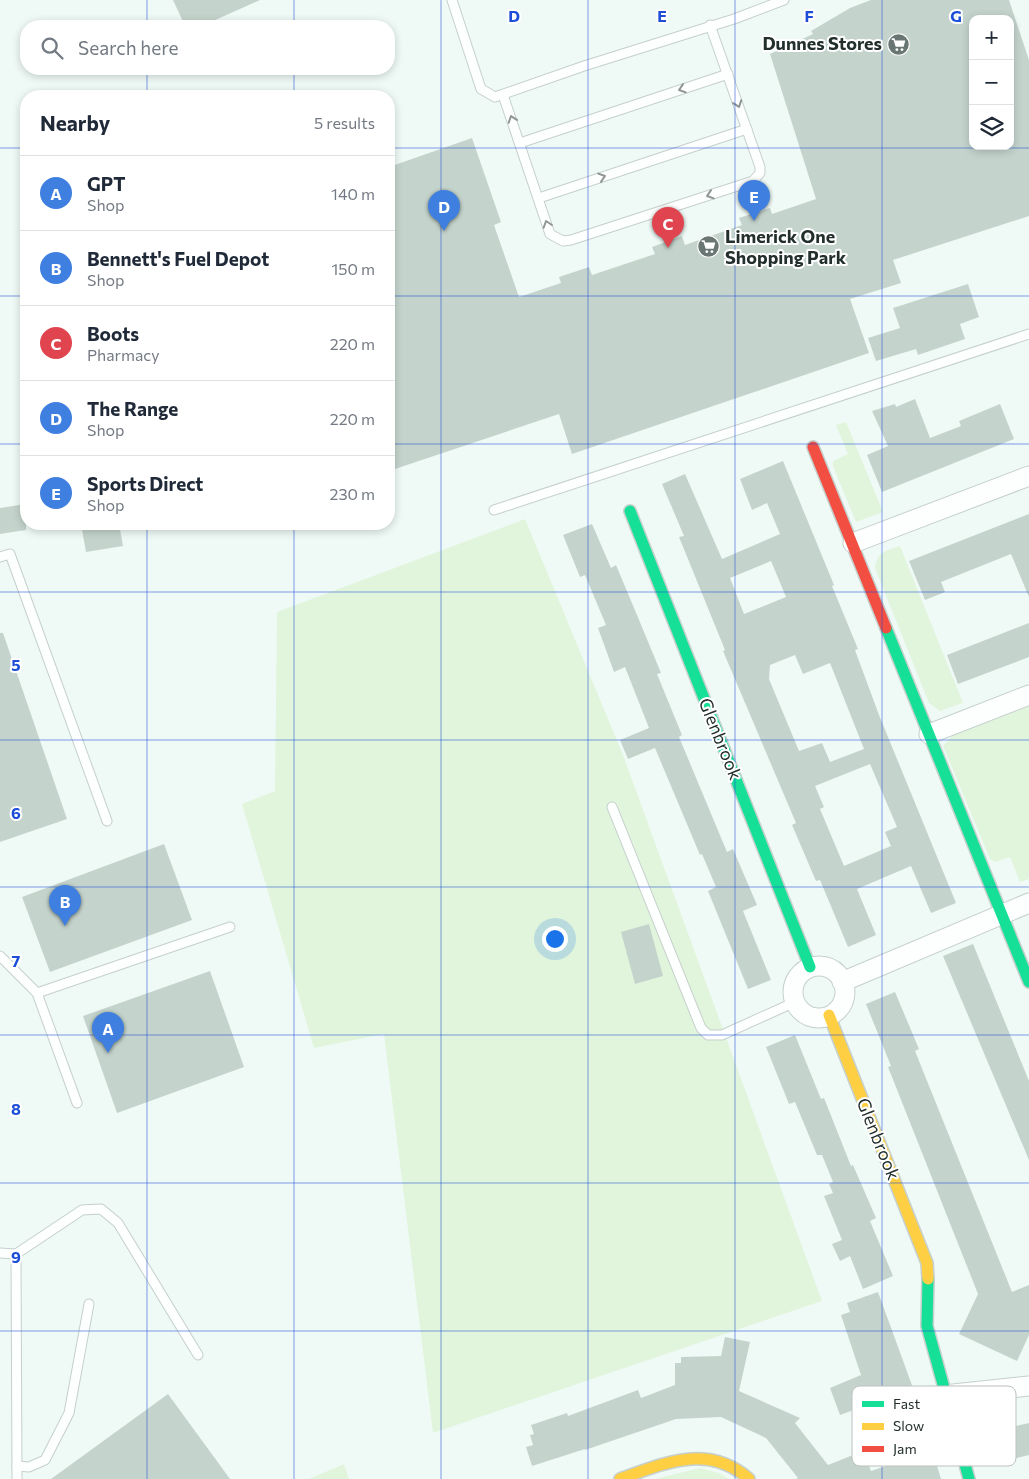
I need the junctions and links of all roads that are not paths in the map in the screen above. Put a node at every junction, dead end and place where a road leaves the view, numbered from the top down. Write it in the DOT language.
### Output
graph roads {
  1 [pos="452,0"];
  2 [pos="784,0"];
  3 [pos="710,25"];
  4 [pos="728,74"];
  5 [pos="503,95"];
  6 [pos="747,129"];
  7 [pos="520,143"];
  8 [pos="539,198"];
  9 [pos="1029,334"];
  10 [pos="813,447"];
  11 [pos="1029,476"];
  12 [pos="494,510"];
  13 [pos="630,511"];
  14 [pos="853,543"];
  15 [pos="0,557"];
  16 [pos="1029,695"];
  17 [pos="929,734"];
  18 [pos="612,807"];
  19 [pos="107,821"];
  20 [pos="1029,903"];
  21 [pos="1002,913"];
  22 [pos="230,927"];
  23 [pos="0,956"];
  24 [pos="810,967"];
  25 [pos="842,982"];
  26 [pos="1029,982"];
  27 [pos="37,993"];
  28 [pos="795,1002"];
  29 [pos="829,1015"];
  30 [pos="77,1102"];
  31 [pos="0,1253"];
  32 [pos="16,1254"];
  33 [pos="89,1304"];
  34 [pos="198,1354"];
  35 [pos="942,1386"];
  36 [pos="1029,1386"];
  37 [pos="1016,1387"];
  38 [pos="17,1466"];
  39 [pos="965,1466"];
  40 [pos="16,1479"];
  41 [pos="620,1479"];
  42 [pos="749,1479"];
  43 [pos="969,1479"];
  1 -- 5 [label="lane"];
  2 -- 3 [label="lane"];
  3 -- 4 [label="lane"];
  3 -- 5 [label="lane"];
  4 -- 6 [label="lane, one-way"];
  4 -- 7 [label="lane, one-way"];
  7 -- 5 [label="lane, one-way"];
  8 -- 6 [label="lane, one-way"];
  6 -- 8 [label="lane, one-way"];
  7 -- 8 [label="lane"];
  9 -- 12 [label="lane"];
  10 -- 14 [label="street"];
  11 -- 14 [label="street"];
  13 -- 24 [label="street, Glenbrook"];
  14 -- 17 [label="street"];
  15 -- 19 [label="lane"];
  16 -- 17 [label="street"];
  17 -- 21 [label="street"];
  18 -- 28 [label="lane"];
  20 -- 21 [label="street"];
  21 -- 25 [label="street"];
  21 -- 26 [label="street"];
  22 -- 27 [label="lane"];
  23 -- 27 [label="lane"];
  24 -- 25 [label="street"];
  24 -- 28 [label="street"];
  25 -- 29 [label="street"];
  27 -- 30 [label="lane"];
  28 -- 29 [label="street"];
  29 -- 35 [label="street, Glenbrook"];
  31 -- 32 [label="lane"];
  32 -- 34 [label="lane"];
  32 -- 38 [label="lane"];
  33 -- 38 [label="lane"];
  36 -- 37 [label="street"];
  38 -- 40 [label="lane"];
  39 -- 43 [label="street, Glenbrook"];
  41 -- 42 [label="street"];
}
